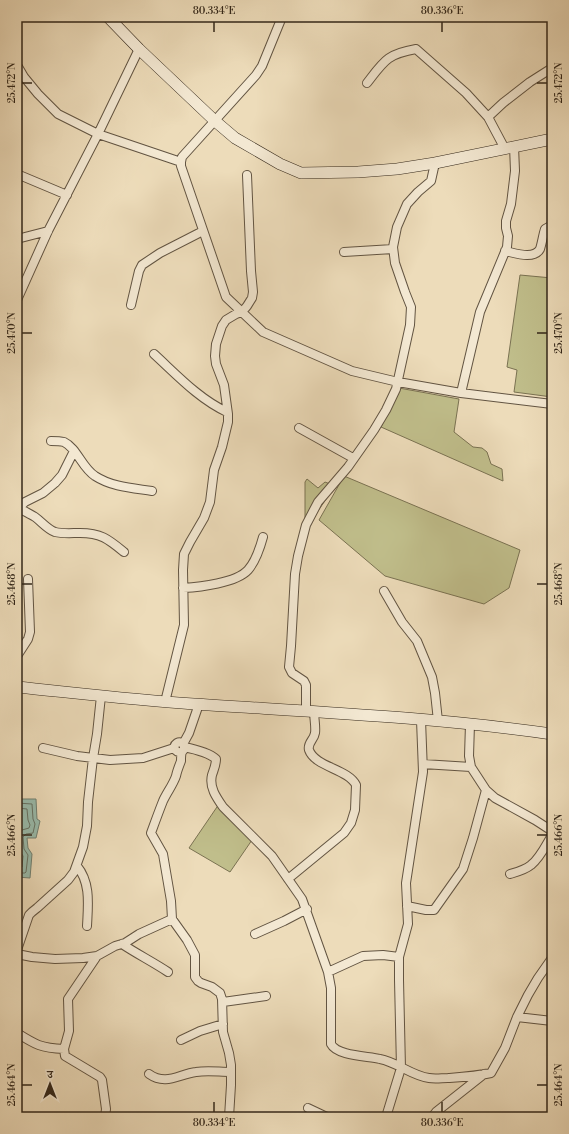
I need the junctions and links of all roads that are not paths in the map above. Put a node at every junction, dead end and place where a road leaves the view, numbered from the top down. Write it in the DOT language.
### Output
graph roads {
  1 [pos="108,17"];
  2 [pos="282,17"];
  3 [pos="139,49"];
  4 [pos="17,65"];
  5 [pos="552,68"];
  6 [pos="368,83"];
  7 [pos="488,117"];
  8 [pos="215,122"];
  9 [pos="98,134"];
  10 [pos="552,139"];
  11 [pos="510,147"];
  12 [pos="181,162"];
  13 [pos="435,163"];
  14 [pos="17,174"];
  15 [pos="247,175"];
  16 [pos="67,195"];
  17 [pos="552,225"];
  18 [pos="48,231"];
  19 [pos="204,231"];
  20 [pos="17,239"];
  21 [pos="393,249"];
  22 [pos="505,251"];
  23 [pos="344,252"];
  24 [pos="17,300"];
  25 [pos="131,305"];
  26 [pos="242,312"];
  27 [pos="154,354"];
  28 [pos="398,382"];
  29 [pos="461,393"];
  30 [pos="552,404"];
  31 [pos="228,412"];
  32 [pos="299,428"];
  33 [pos="51,441"];
  34 [pos="74,451"];
  35 [pos="353,458"];
  36 [pos="152,491"];
  37 [pos="18,509"];
  38 [pos="263,537"];
  39 [pos="124,552"];
  40 [pos="28,579"];
  41 [pos="183,588"];
  42 [pos="384,591"];
  43 [pos="17,656"];
  44 [pos="17,688"];
  45 [pos="101,696"];
  46 [pos="165,702"];
  47 [pos="199,704"];
  48 [pos="310,711"];
  49 [pos="421,720"];
  50 [pos="438,721"];
  51 [pos="470,724"];
  52 [pos="552,734"];
  53 [pos="42,748"];
  54 [pos="181,748"];
  55 [pos="93,758"];
  56 [pos="423,764"];
  57 [pos="471,767"];
  58 [pos="486,790"];
  59 [pos="552,831"];
  60 [pos="552,835"];
  61 [pos="77,866"];
  62 [pos="510,874"];
  63 [pos="288,879"];
  64 [pos="407,906"];
  65 [pos="307,909"];
  66 [pos="172,920"];
  67 [pos="87,926"];
  68 [pos="255,934"];
  69 [pos="122,944"];
  70 [pos="17,950"];
  71 [pos="17,954"];
  72 [pos="97,956"];
  73 [pos="399,957"];
  74 [pos="552,958"];
  75 [pos="168,972"];
  76 [pos="328,972"];
  77 [pos="266,996"];
  78 [pos="223,1002"];
  79 [pos="517,1017"];
  80 [pos="552,1021"];
  81 [pos="223,1024"];
  82 [pos="17,1033"];
  83 [pos="181,1040"];
  84 [pos="64,1049"];
  85 [pos="402,1068"];
  86 [pos="231,1072"];
  87 [pos="149,1074"];
  88 [pos="484,1074"];
  89 [pos="308,1108"];
  90 [pos="105,1117"];
  91 [pos="229,1117"];
  92 [pos="327,1117"];
  93 [pos="386,1117"];
  94 [pos="432,1117"];
  1 -- 3 [label="street"];
  2 -- 8 [label="street"];
  3 -- 8 [label="street"];
  3 -- 9 [label="street"];
  4 -- 9 [label="street"];
  5 -- 7 [label="street"];
  6 -- 7 [label="street"];
  7 -- 11 [label="street"];
  8 -- 12 [label="street"];
  8 -- 13 [label="street"];
  9 -- 12 [label="street"];
  9 -- 16 [label="street"];
  10 -- 11 [label="street"];
  11 -- 13 [label="street"];
  11 -- 22 [label="street"];
  12 -- 19 [label="street"];
  13 -- 21 [label="street"];
  14 -- 16 [label="street"];
  15 -- 26 [label="street"];
  16 -- 18 [label="street"];
  17 -- 22 [label="street"];
  18 -- 20 [label="street"];
  18 -- 24 [label="street"];
  19 -- 25 [label="street"];
  19 -- 26 [label="street"];
  21 -- 23 [label="street"];
  21 -- 28 [label="street"];
  22 -- 29 [label="street"];
  26 -- 28 [label="street"];
  26 -- 31 [label="street"];
  27 -- 31 [label="street"];
  28 -- 29 [label="street"];
  28 -- 35 [label="street"];
  29 -- 30 [label="street"];
  31 -- 41 [label="street"];
  32 -- 35 [label="street"];
  33 -- 34 [label="street"];
  34 -- 36 [label="street"];
  34 -- 37 [label="street"];
  35 -- 48 [label="street"];
  37 -- 39 [label="street"];
  38 -- 41 [label="street"];
  40 -- 43 [label="street"];
  41 -- 46 [label="street"];
  42 -- 50 [label="street"];
  44 -- 45 [label="street"];
  45 -- 46 [label="street"];
  45 -- 55 [label="street"];
  46 -- 47 [label="street"];
  47 -- 48 [label="street"];
  47 -- 54 [label="street"];
  48 -- 49 [label="street"];
  48 -- 63 [label="street"];
  49 -- 50 [label="street"];
  49 -- 56 [label="street"];
  50 -- 51 [label="street"];
  51 -- 52 [label="street"];
  51 -- 57 [label="street"];
  53 -- 55 [label="street"];
  54 -- 55 [label="street"];
  54 -- 63 [label="street"];
  54 -- 66 [label="street"];
  55 -- 61 [label="street"];
  56 -- 57 [label="street"];
  56 -- 64 [label="street"];
  57 -- 58 [label="street"];
  58 -- 59 [label="street"];
  58 -- 64 [label="street"];
  60 -- 62 [label="street"];
  61 -- 67 [label="street"];
  61 -- 70 [label="street"];
  63 -- 65 [label="street"];
  64 -- 73 [label="street"];
  65 -- 68 [label="street"];
  65 -- 76 [label="street"];
  66 -- 69 [label="street"];
  66 -- 78 [label="street"];
  69 -- 72 [label="street"];
  69 -- 75 [label="street"];
  71 -- 72 [label="street"];
  72 -- 84 [label="street"];
  73 -- 76 [label="street"];
  73 -- 85 [label="street"];
  74 -- 79 [label="street"];
  76 -- 85 [label="street"];
  77 -- 78 [label="street"];
  78 -- 81 [label="street"];
  79 -- 80 [label="street"];
  79 -- 88 [label="street"];
  81 -- 83 [label="street"];
  81 -- 86 [label="street"];
  82 -- 84 [label="street"];
  84 -- 90 [label="street"];
  85 -- 88 [label="street"];
  85 -- 93 [label="street"];
  86 -- 87 [label="street"];
  86 -- 91 [label="street"];
  88 -- 94 [label="street"];
  89 -- 92 [label="street"];
}
